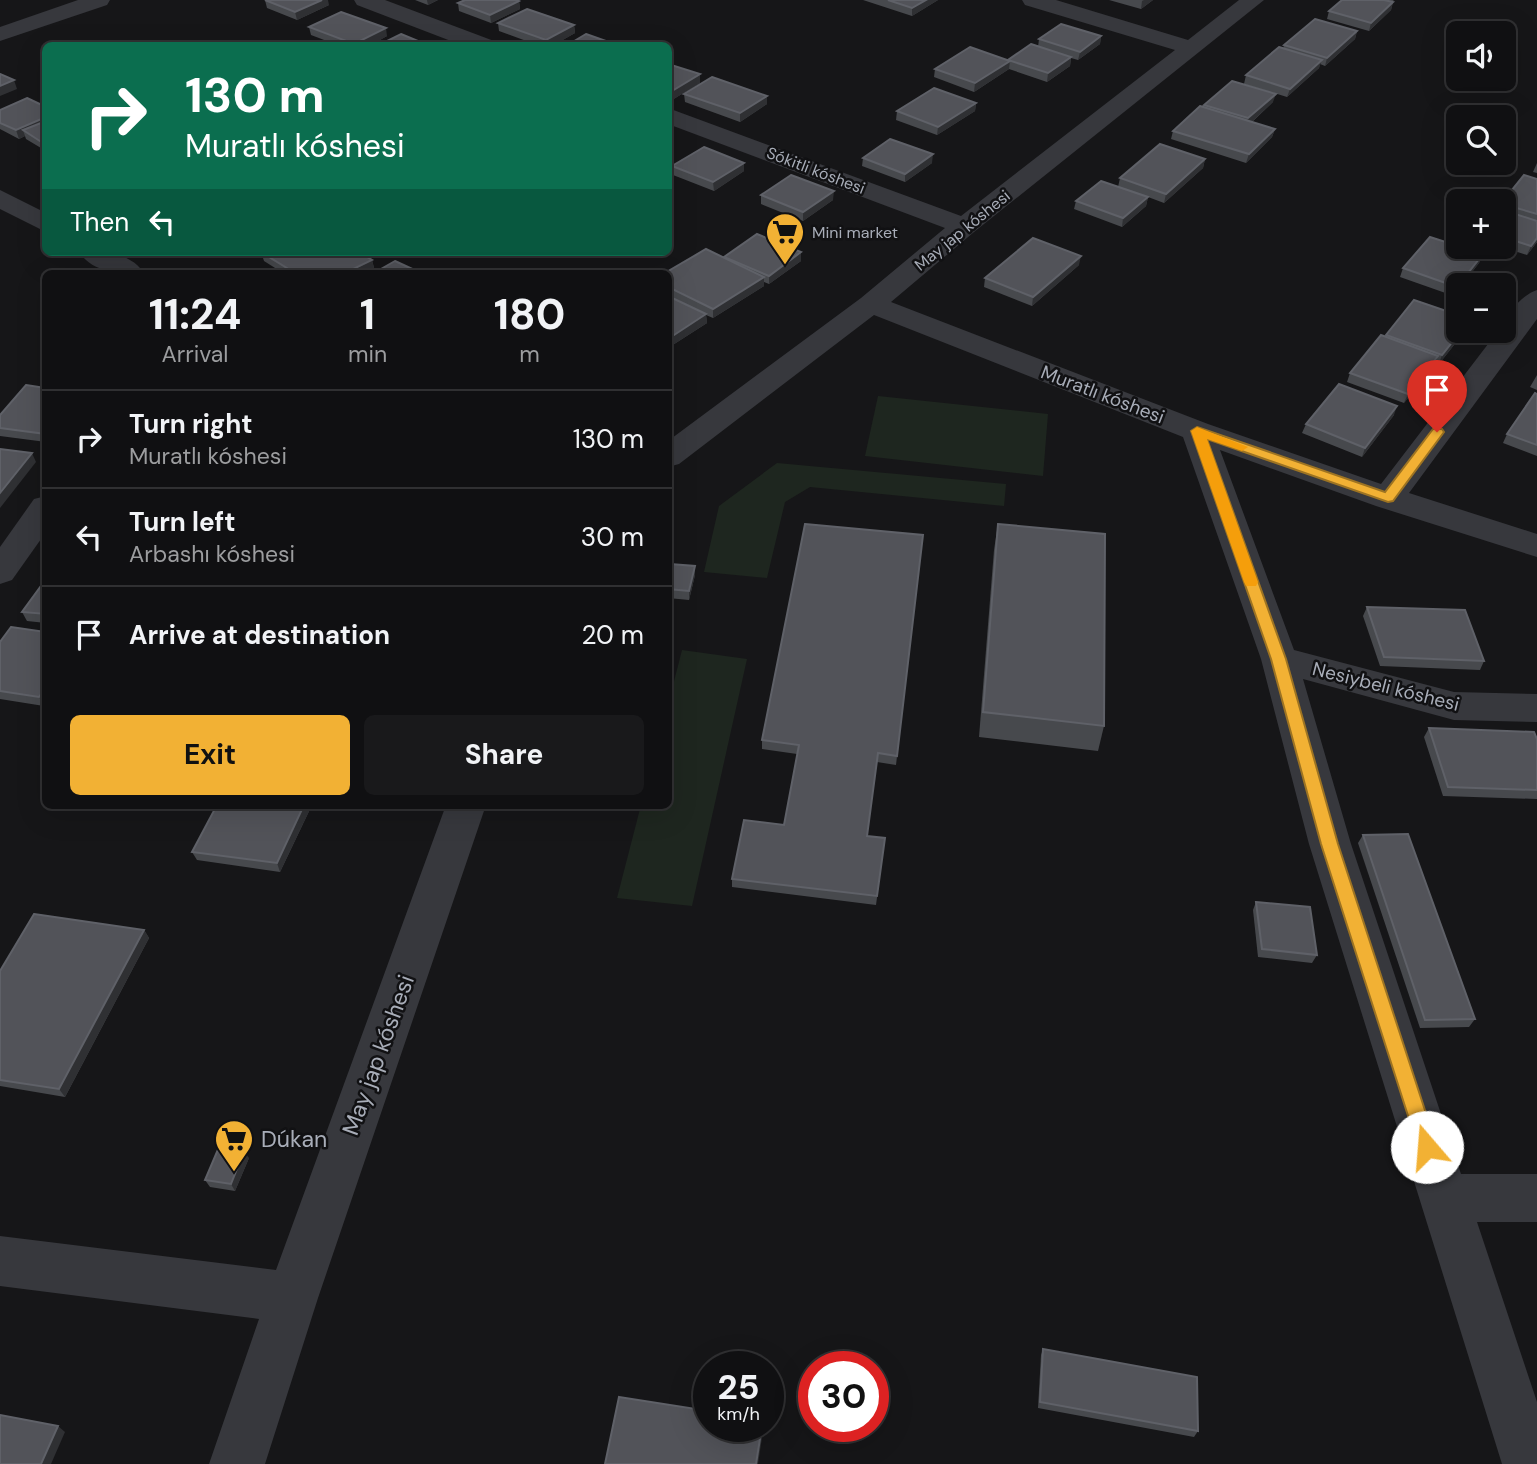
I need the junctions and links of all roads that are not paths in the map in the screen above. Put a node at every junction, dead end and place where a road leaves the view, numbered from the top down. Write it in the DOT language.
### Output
graph roads {
  1 [pos="99,0"];
  2 [pos="365,0"];
  3 [pos="1033,0"];
  4 [pos="1254,0"];
  5 [pos="0,34"];
  6 [pos="475,42"];
  7 [pos="1192,48"];
  8 [pos="672,116"];
  9 [pos="0,198"];
  10 [pos="42,222"];
  11 [pos="964,226"];
  12 [pos="100,256"];
  13 [pos="125,270"];
  14 [pos="1537,299"];
  15 [pos="871,304"];
  16 [pos="1197,431"];
  17 [pos="672,454"];
  18 [pos="1388,498"];
  19 [pos="42,513"];
  20 [pos="1537,546"];
  21 [pos="0,572"];
  22 [pos="1279,659"];
  23 [pos="1537,708"];
  24 [pos="465,809"];
  25 [pos="1444,1198"];
  26 [pos="1537,1198"];
  27 [pos="0,1261"];
  28 [pos="292,1298"];
  29 [pos="237,1464"];
  30 [pos="1530,1464"];
  1 -- 5 [label="street"];
  2 -- 6 [label="street"];
  3 -- 7 [label="street"];
  4 -- 7 [label="street, May jap kóshesi"];
  7 -- 11 [label="street, May jap kóshesi"];
  8 -- 11 [label="street, Sókitli kóshesi"];
  9 -- 10 [label="street"];
  11 -- 15 [label="street, May jap kóshesi"];
  12 -- 13 [label="street"];
  14 -- 18 [label="street"];
  15 -- 16 [label="street, Muratlı kóshesi"];
  15 -- 17 [label="street, May jap kóshesi"];
  16 -- 18 [label="street, Muratlı kóshesi"];
  16 -- 22 [label="street"];
  18 -- 20 [label="street, Muratlı kóshesi"];
  19 -- 21 [label="street"];
  22 -- 23 [label="street, Nesiybeli kóshesi"];
  22 -- 25 [label="street"];
  24 -- 28 [label="street, May jap kóshesi"];
  25 -- 26 [label="street"];
  25 -- 30 [label="street"];
  27 -- 28 [label="street"];
  28 -- 29 [label="street, May jap kóshesi"];
}
